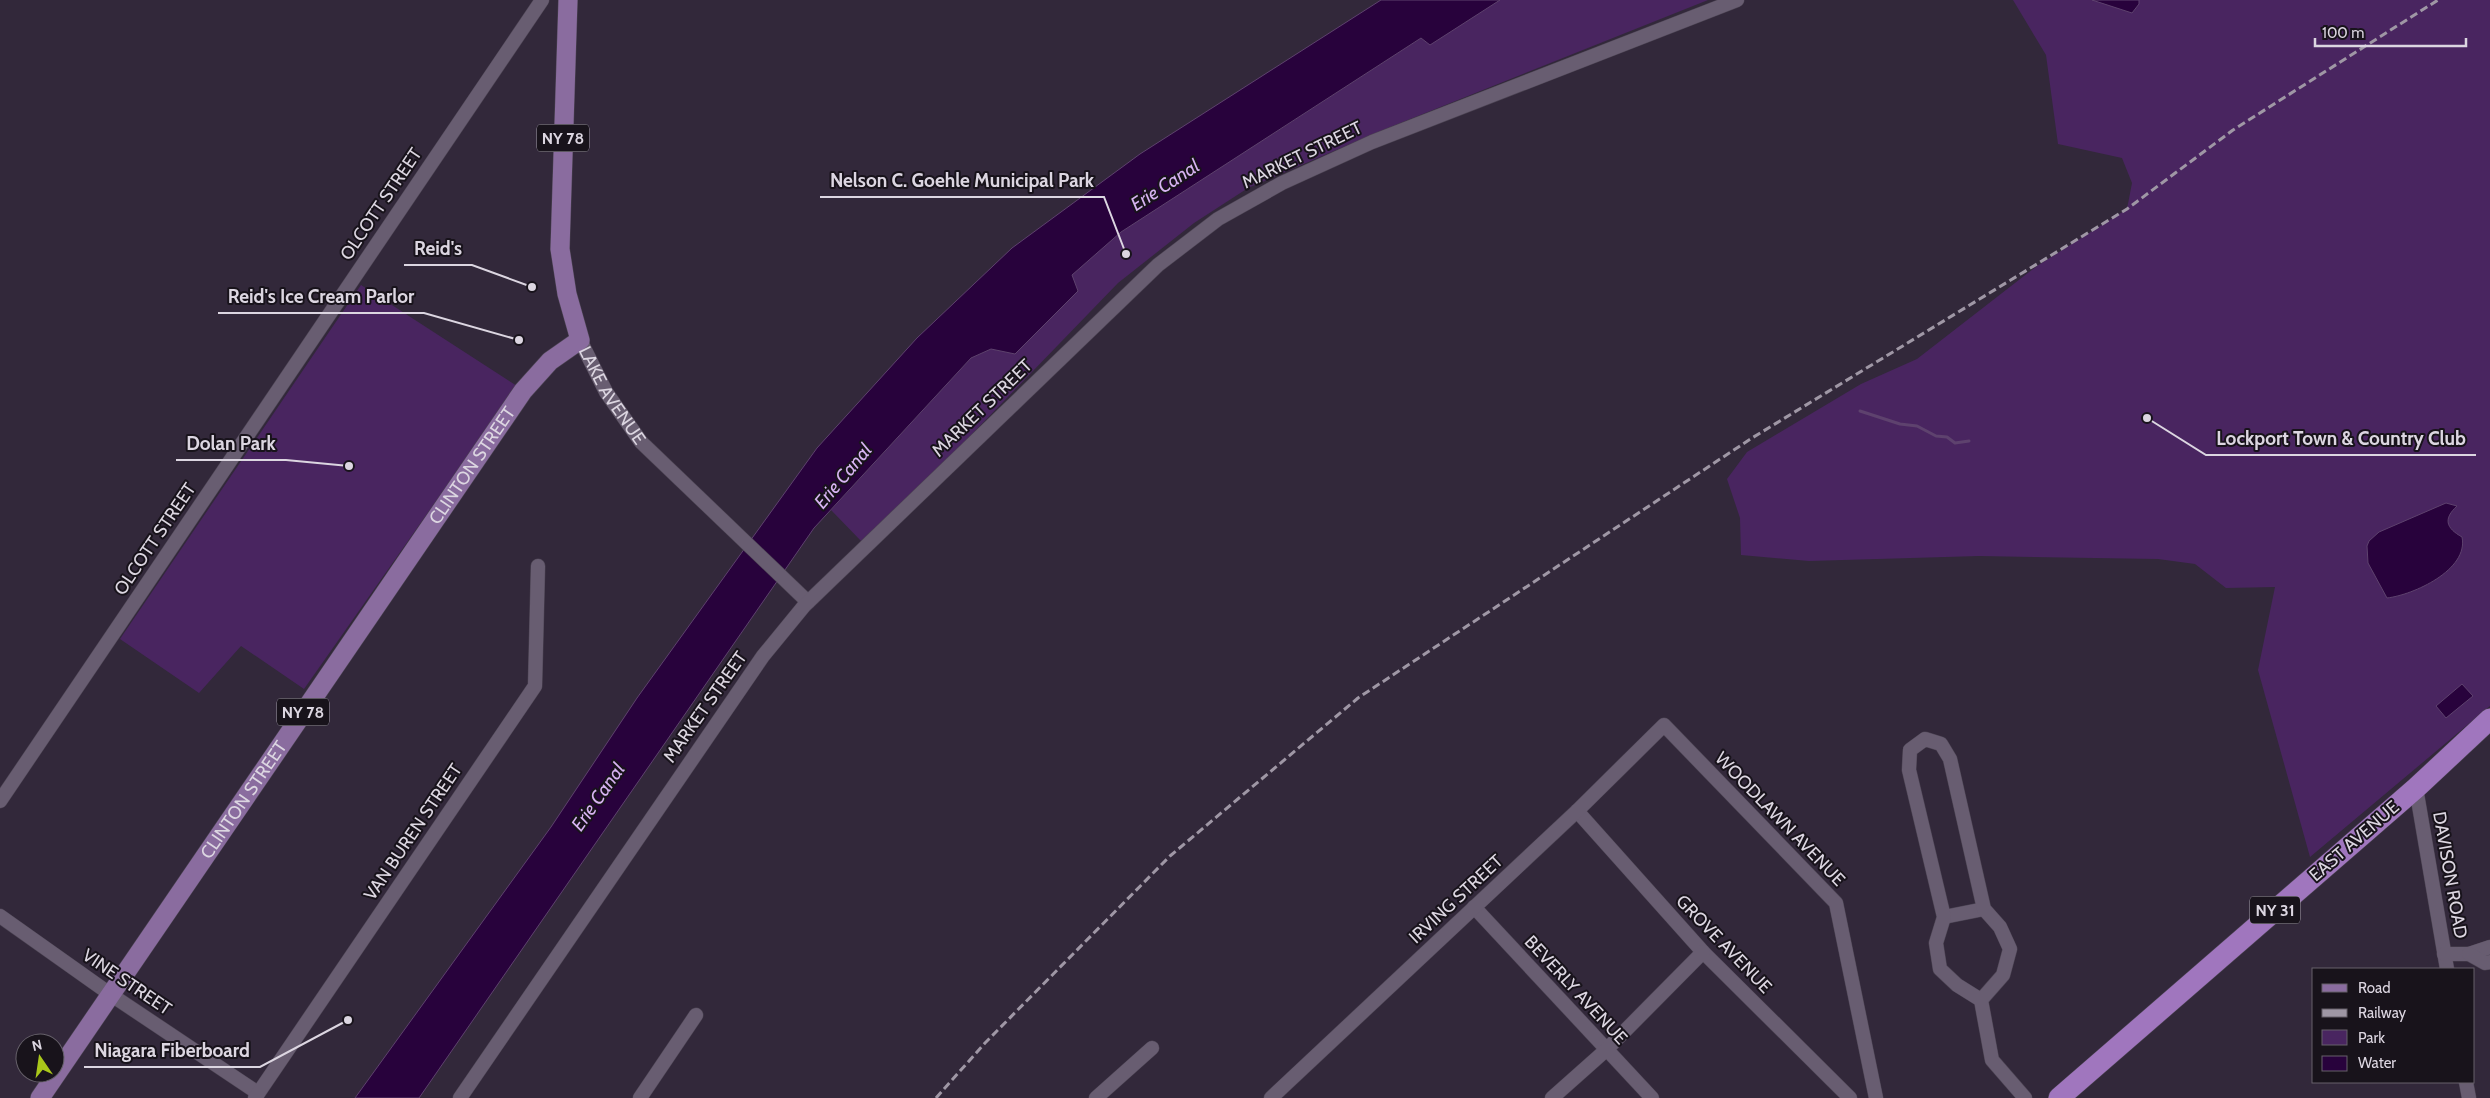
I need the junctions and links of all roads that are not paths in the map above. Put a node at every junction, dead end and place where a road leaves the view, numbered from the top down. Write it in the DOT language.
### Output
graph roads {
  1 [pos="542,0"];
  2 [pos="568,0"];
  3 [pos="1737,0"];
  4 [pos="580,340"];
  5 [pos="538,566"];
  6 [pos="808,602"];
  7 [pos="2490,719"];
  8 [pos="1664,725"];
  9 [pos="2416,788"];
  10 [pos="0,801"];
  11 [pos="1576,811"];
  12 [pos="1474,907"];
  13 [pos="1984,909"];
  14 [pos="0,916"];
  15 [pos="1944,917"];
  16 [pos="2490,947"];
  17 [pos="1704,952"];
  18 [pos="2444,954"];
  19 [pos="2469,954"];
  20 [pos="2490,962"];
  21 [pos="2446,968"];
  22 [pos="110,994"];
  23 [pos="1981,1000"];
  24 [pos="696,1015"];
  25 [pos="1152,1048"];
  26 [pos="1606,1050"];
  27 [pos="2466,1083"];
  28 [pos="257,1096"];
  29 [pos="40,1098"];
  30 [pos="460,1098"];
  31 [pos="640,1098"];
  32 [pos="1096,1098"];
  33 [pos="1271,1098"];
  34 [pos="1552,1098"];
  35 [pos="1652,1098"];
  36 [pos="1850,1098"];
  37 [pos="1876,1098"];
  38 [pos="2024,1098"];
  39 [pos="2058,1098"];
  40 [pos="2469,1098"];
  1 -- 10 [label="street, OLCOTT STREET"];
  2 -- 4 [label="main road, LAKE AVENUE / NY 78"];
  3 -- 6 [label="street, MARKET STREET"];
  4 -- 6 [label="street, LAKE AVENUE"];
  4 -- 22 [label="main road, CLINTON STREET / NY 78"];
  5 -- 28 [label="street, VAN BUREN STREET"];
  6 -- 30 [label="street, MARKET STREET"];
  7 -- 9 [label="highway, EAST AVENUE / NY 31"];
  8 -- 11 [label="street, IRVING STREET"];
  8 -- 37 [label="street, WOODLAWN AVENUE"];
  9 -- 18 [label="street, DAVISON ROAD"];
  9 -- 39 [label="highway, EAST AVENUE / NY 31"];
  11 -- 12 [label="street, IRVING STREET"];
  11 -- 17 [label="street, GROVE AVENUE"];
  12 -- 26 [label="street, BEVERLY AVENUE"];
  12 -- 33 [label="street, IRVING STREET"];
  13 -- 15 [label="street"];
  13 -- 15 [label="street"];
  13 -- 23 [label="street"];
  14 -- 22 [label="street, VINE STREET"];
  15 -- 23 [label="street"];
  16 -- 19 [label="street"];
  17 -- 26 [label="street"];
  17 -- 36 [label="street, GROVE AVENUE"];
  18 -- 19 [label="street"];
  18 -- 21 [label="street, DAVISON ROAD"];
  19 -- 20 [label="street"];
  22 -- 28 [label="street, VINE STREET"];
  22 -- 29 [label="main road, CLINTON STREET / NY 78"];
  23 -- 38 [label="street"];
  24 -- 31 [label="street"];
  25 -- 32 [label="street"];
  26 -- 34 [label="street"];
  26 -- 35 [label="street, BEVERLY AVENUE"];
  27 -- 40 [label="street"];
}
